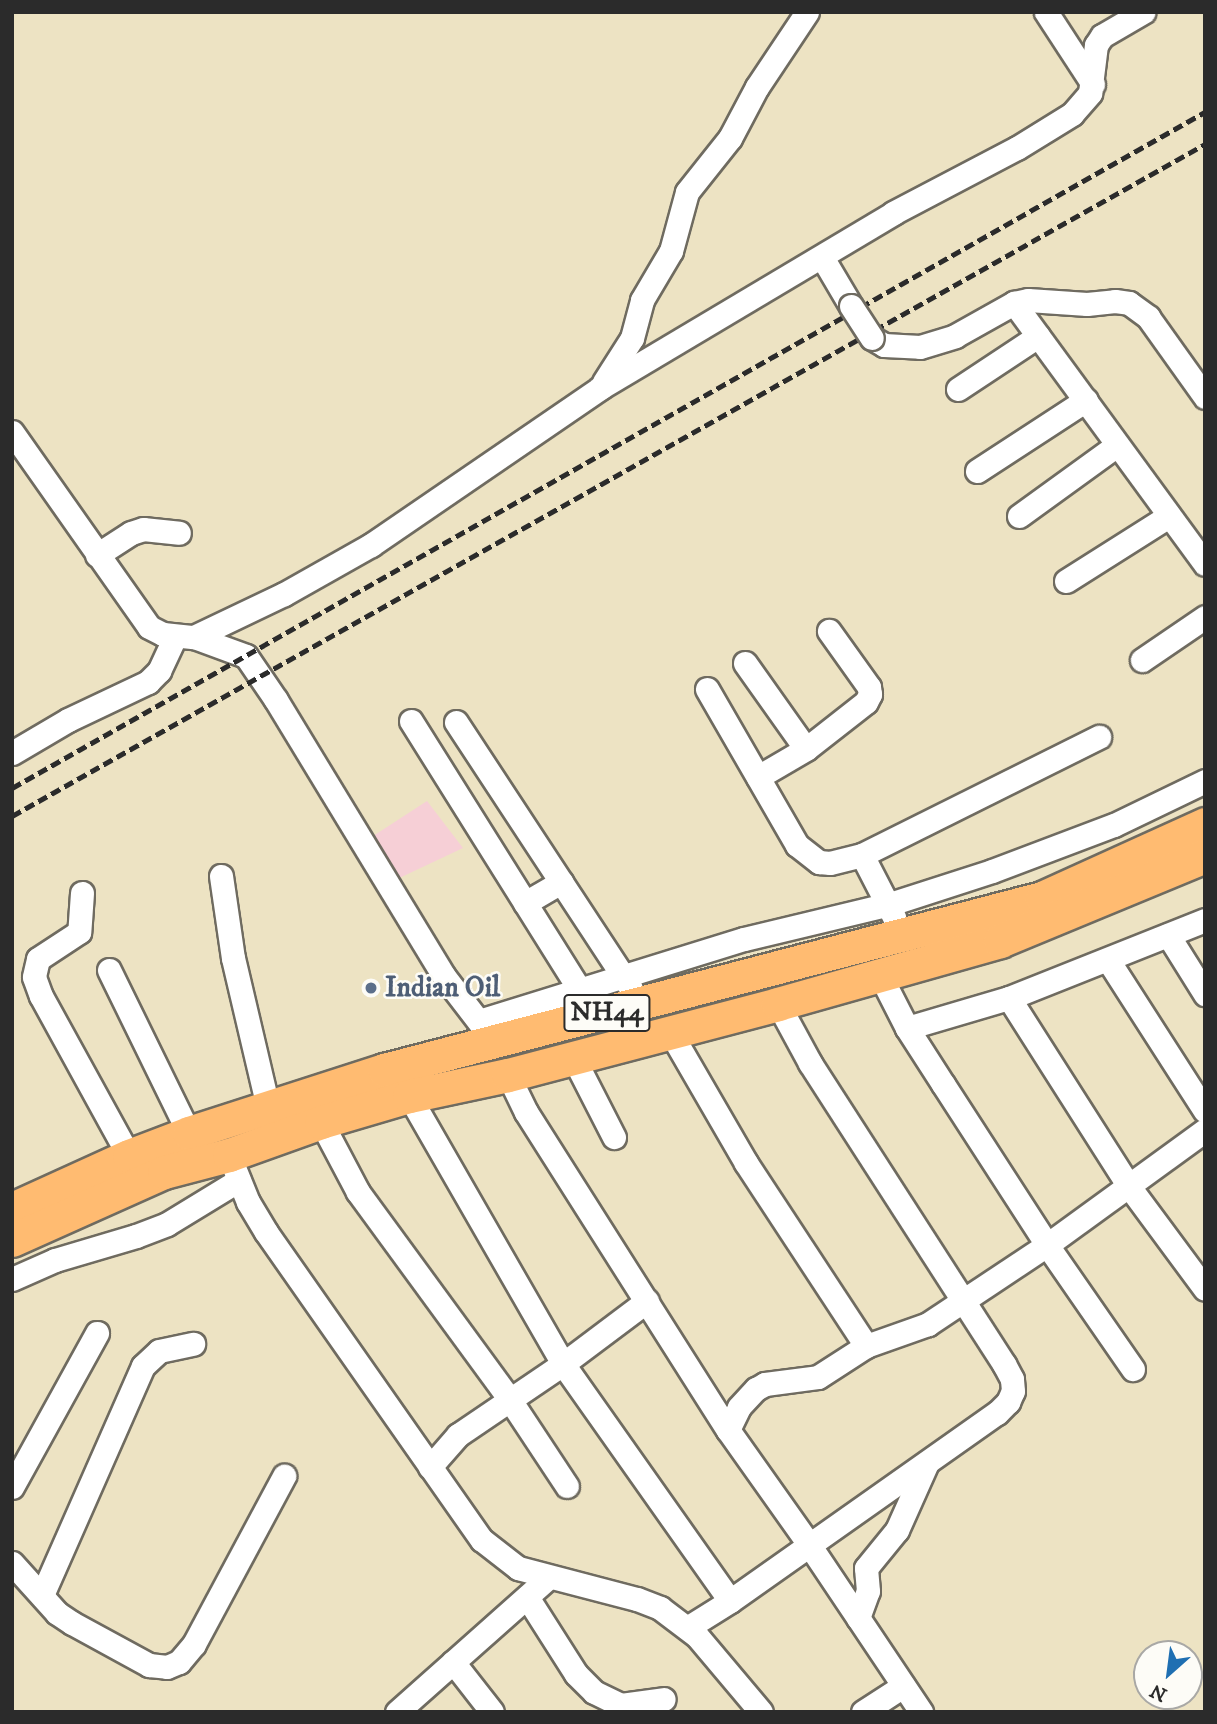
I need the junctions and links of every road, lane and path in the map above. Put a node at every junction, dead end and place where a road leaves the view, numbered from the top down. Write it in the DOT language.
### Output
graph roads {
  1 [pos="807,12"];
  2 [pos="1046,12"];
  3 [pos="1143,12"];
  4 [pos="1093,84"];
  5 [pos="822,257"];
  6 [pos="1014,303"];
  7 [pos="1038,337"];
  8 [pos="600,388"];
  9 [pos="958,389"];
  10 [pos="1205,397"];
  11 [pos="1086,400"];
  12 [pos="12,432"];
  13 [pos="1117,445"];
  14 [pos="977,471"];
  15 [pos="1019,516"];
  16 [pos="1169,516"];
  17 [pos="178,533"];
  18 [pos="97,555"];
  19 [pos="1205,564"];
  20 [pos="1066,581"];
  21 [pos="1205,617"];
  22 [pos="828,631"];
  23 [pos="185,636"];
  24 [pos="1142,660"];
  25 [pos="745,663"];
  26 [pos="707,688"];
  27 [pos="411,721"];
  28 [pos="456,722"];
  29 [pos="1098,737"];
  30 [pos="806,749"];
  31 [pos="12,753"];
  32 [pos="758,777"];
  33 [pos="1205,781"];
  34 [pos="1205,824"];
  35 [pos="862,855"];
  36 [pos="1205,856"];
  37 [pos="221,876"];
  38 [pos="561,882"];
  39 [pos="82,892"];
  40 [pos="525,904"];
  41 [pos="890,904"];
  42 [pos="1205,920"];
  43 [pos="1168,935"];
  44 [pos="901,936"];
  45 [pos="1108,960"];
  46 [pos="108,970"];
  47 [pos="880,975"];
  48 [pos="579,990"];
  49 [pos="631,990"];
  50 [pos="1205,994"];
  51 [pos="1010,998"];
  52 [pos="778,1004"];
  53 [pos="907,1028"];
  54 [pos="669,1030"];
  55 [pos="487,1032"];
  56 [pos="573,1057"];
  57 [pos="508,1075"];
  58 [pos="410,1096"];
  59 [pos="268,1107"];
  60 [pos="1205,1111"];
  61 [pos="321,1122"];
  62 [pos="1205,1130"];
  63 [pos="189,1133"];
  64 [pos="614,1137"];
  65 [pos="129,1156"];
  66 [pos="234,1167"];
  67 [pos="1128,1185"];
  68 [pos="12,1209"];
  69 [pos="12,1240"];
  70 [pos="1047,1245"];
  71 [pos="12,1279"];
  72 [pos="1205,1289"];
  73 [pos="964,1299"];
  74 [pos="647,1301"];
  75 [pos="97,1333"];
  76 [pos="193,1344"];
  77 [pos="866,1346"];
  78 [pos="563,1364"];
  79 [pos="1133,1369"];
  80 [pos="510,1400"];
  81 [pos="728,1430"];
  82 [pos="927,1463"];
  83 [pos="430,1467"];
  84 [pos="284,1476"];
  85 [pos="567,1486"];
  86 [pos="12,1487"];
  87 [pos="810,1546"];
  88 [pos="12,1563"];
  89 [pos="549,1577"];
  90 [pos="42,1595"];
  91 [pos="527,1597"];
  92 [pos="730,1601"];
  93 [pos="858,1618"];
  94 [pos="687,1628"];
  95 [pos="453,1662"];
  96 [pos="902,1686"];
  97 [pos="664,1699"];
  98 [pos="397,1712"];
  99 [pos="492,1712"];
  100 [pos="761,1712"];
  101 [pos="863,1712"];
  102 [pos="921,1712"];
  1 -- 8 [label="street"];
  2 -- 4 [label="street"];
  3 -- 4 [label="street"];
  4 -- 5 [label="street"];
  5 -- 6 [label="street, bridge"];
  5 -- 8 [label="street"];
  6 -- 7 [label="street"];
  6 -- 10 [label="street"];
  7 -- 9 [label="street"];
  7 -- 11 [label="street"];
  8 -- 23 [label="street"];
  11 -- 13 [label="street"];
  11 -- 14 [label="street"];
  12 -- 18 [label="street"];
  13 -- 15 [label="street"];
  13 -- 16 [label="street"];
  16 -- 19 [label="street"];
  16 -- 20 [label="street"];
  17 -- 18 [label="street"];
  18 -- 23 [label="street"];
  21 -- 24 [label="street"];
  22 -- 30 [label="street"];
  23 -- 31 [label="street"];
  23 -- 55 [label="street"];
  25 -- 30 [label="street"];
  26 -- 32 [label="street"];
  27 -- 40 [label="street"];
  28 -- 38 [label="street"];
  29 -- 35 [label="street"];
  30 -- 32 [label="street"];
  32 -- 35 [label="street"];
  33 -- 41 [label="street"];
  34 -- 44 [label="highway, NH44"];
  35 -- 41 [label="street"];
  36 -- 47 [label="highway, NH44"];
  37 -- 59 [label="street"];
  38 -- 40 [label="street"];
  38 -- 49 [label="street"];
  39 -- 65 [label="street"];
  40 -- 48 [label="street"];
  41 -- 44 [label="street"];
  41 -- 49 [label="street"];
  42 -- 43 [label="street"];
  43 -- 45 [label="street"];
  43 -- 50 [label="street"];
  44 -- 49 [label="highway, NH44"];
  45 -- 51 [label="street"];
  45 -- 60 [label="street"];
  46 -- 63 [label="street"];
  47 -- 52 [label="highway, NH44"];
  47 -- 53 [label="street"];
  48 -- 49 [label="street"];
  48 -- 55 [label="street"];
  49 -- 55 [label="highway, NH44"];
  51 -- 53 [label="street"];
  51 -- 67 [label="street"];
  52 -- 54 [label="highway, NH44"];
  52 -- 73 [label="street"];
  53 -- 70 [label="street"];
  54 -- 56 [label="highway, NH44"];
  54 -- 77 [label="street"];
  55 -- 59 [label="highway, NH44"];
  56 -- 57 [label="highway, NH44"];
  56 -- 64 [label="street"];
  57 -- 58 [label="highway, NH44"];
  57 -- 74 [label="street"];
  58 -- 61 [label="highway, NH44"];
  58 -- 78 [label="street"];
  59 -- 63 [label="highway, NH44"];
  61 -- 66 [label="highway, NH44"];
  61 -- 80 [label="street"];
  62 -- 67 [label="street"];
  63 -- 65 [label="highway, NH44"];
  65 -- 68 [label="highway, NH44"];
  66 -- 69 [label="highway, NH44"];
  66 -- 71 [label="street"];
  66 -- 83 [label="street"];
  67 -- 70 [label="street"];
  67 -- 72 [label="street"];
  70 -- 73 [label="street"];
  70 -- 79 [label="street"];
  73 -- 77 [label="street"];
  73 -- 82 [label="street"];
  74 -- 78 [label="street"];
  74 -- 81 [label="street"];
  75 -- 86 [label="street"];
  76 -- 90 [label="street"];
  77 -- 81 [label="street"];
  78 -- 80 [label="street"];
  78 -- 92 [label="street"];
  80 -- 83 [label="street"];
  80 -- 85 [label="street"];
  81 -- 87 [label="street"];
  82 -- 87 [label="street"];
  82 -- 93 [label="street"];
  83 -- 89 [label="street"];
  84 -- 90 [label="street"];
  87 -- 92 [label="street"];
  87 -- 93 [label="street"];
  88 -- 90 [label="street"];
  89 -- 91 [label="street"];
  89 -- 94 [label="street"];
  91 -- 95 [label="street"];
  91 -- 97 [label="street"];
  92 -- 94 [label="street"];
  93 -- 96 [label="street"];
  94 -- 100 [label="street"];
  95 -- 98 [label="street"];
  95 -- 99 [label="street"];
  96 -- 101 [label="street"];
  96 -- 102 [label="street"];
}
